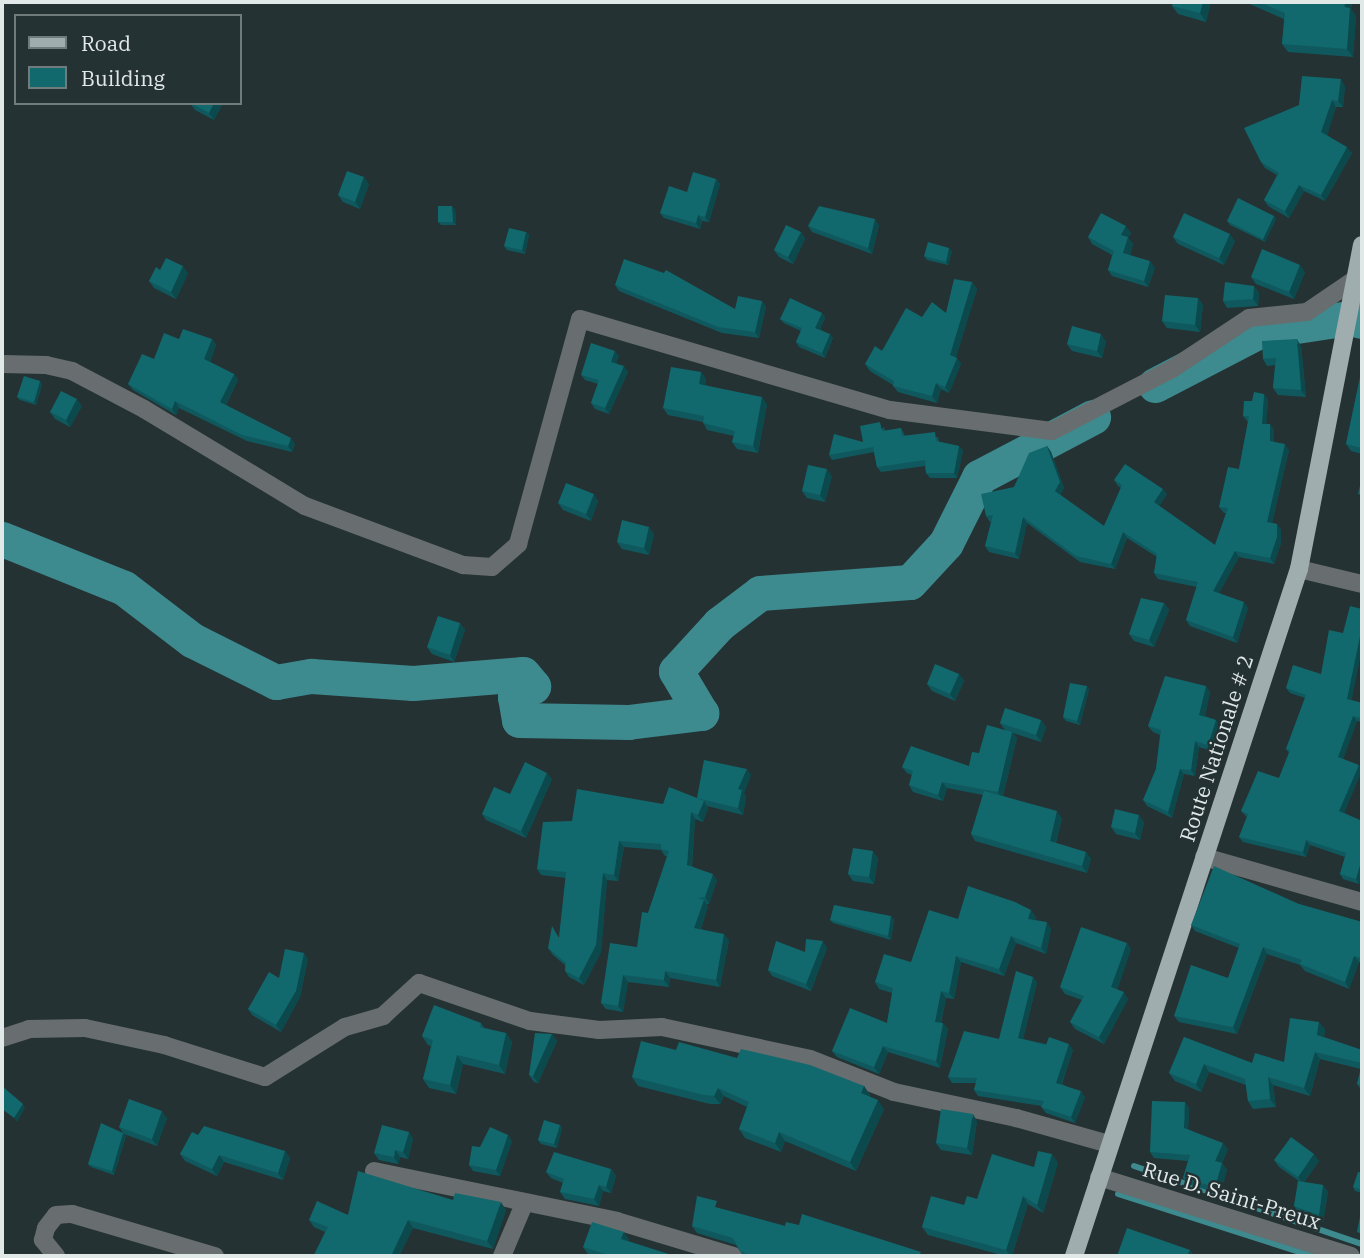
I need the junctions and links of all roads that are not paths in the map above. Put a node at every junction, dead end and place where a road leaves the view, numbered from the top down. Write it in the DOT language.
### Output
graph roads {
  1 [pos="1362,245"];
  2 [pos="1356,285"];
  3 [pos="2,365"];
  4 [pos="1299,569"];
  5 [pos="1362,584"];
  6 [pos="1204,857"];
  7 [pos="1362,902"];
  8 [pos="2,1038"];
  9 [pos="1109,1144"];
  10 [pos="374,1171"];
  11 [pos="1099,1177"];
  12 [pos="524,1205"];
  13 [pos="56,1256"];
  14 [pos="215,1256"];
  15 [pos="502,1256"];
  16 [pos="734,1256"];
  17 [pos="1074,1256"];
  18 [pos="1351,1256"];
  1 -- 2 [label="main road, Route Nationale # 2"];
  2 -- 3 [label="street"];
  2 -- 4 [label="main road, Route Nationale # 2"];
  4 -- 5 [label="street"];
  4 -- 6 [label="main road, Route Nationale # 2"];
  6 -- 7 [label="street"];
  6 -- 9 [label="main road, Route Nationale # 2"];
  8 -- 9 [label="street"];
  9 -- 11 [label="main road, Route Nationale # 2"];
  10 -- 12 [label="street"];
  11 -- 17 [label="main road, Route Nationale # 2"];
  11 -- 18 [label="street, Rue D. Saint-Preux"];
  12 -- 15 [label="street"];
  12 -- 16 [label="street"];
  13 -- 14 [label="street"];
}
